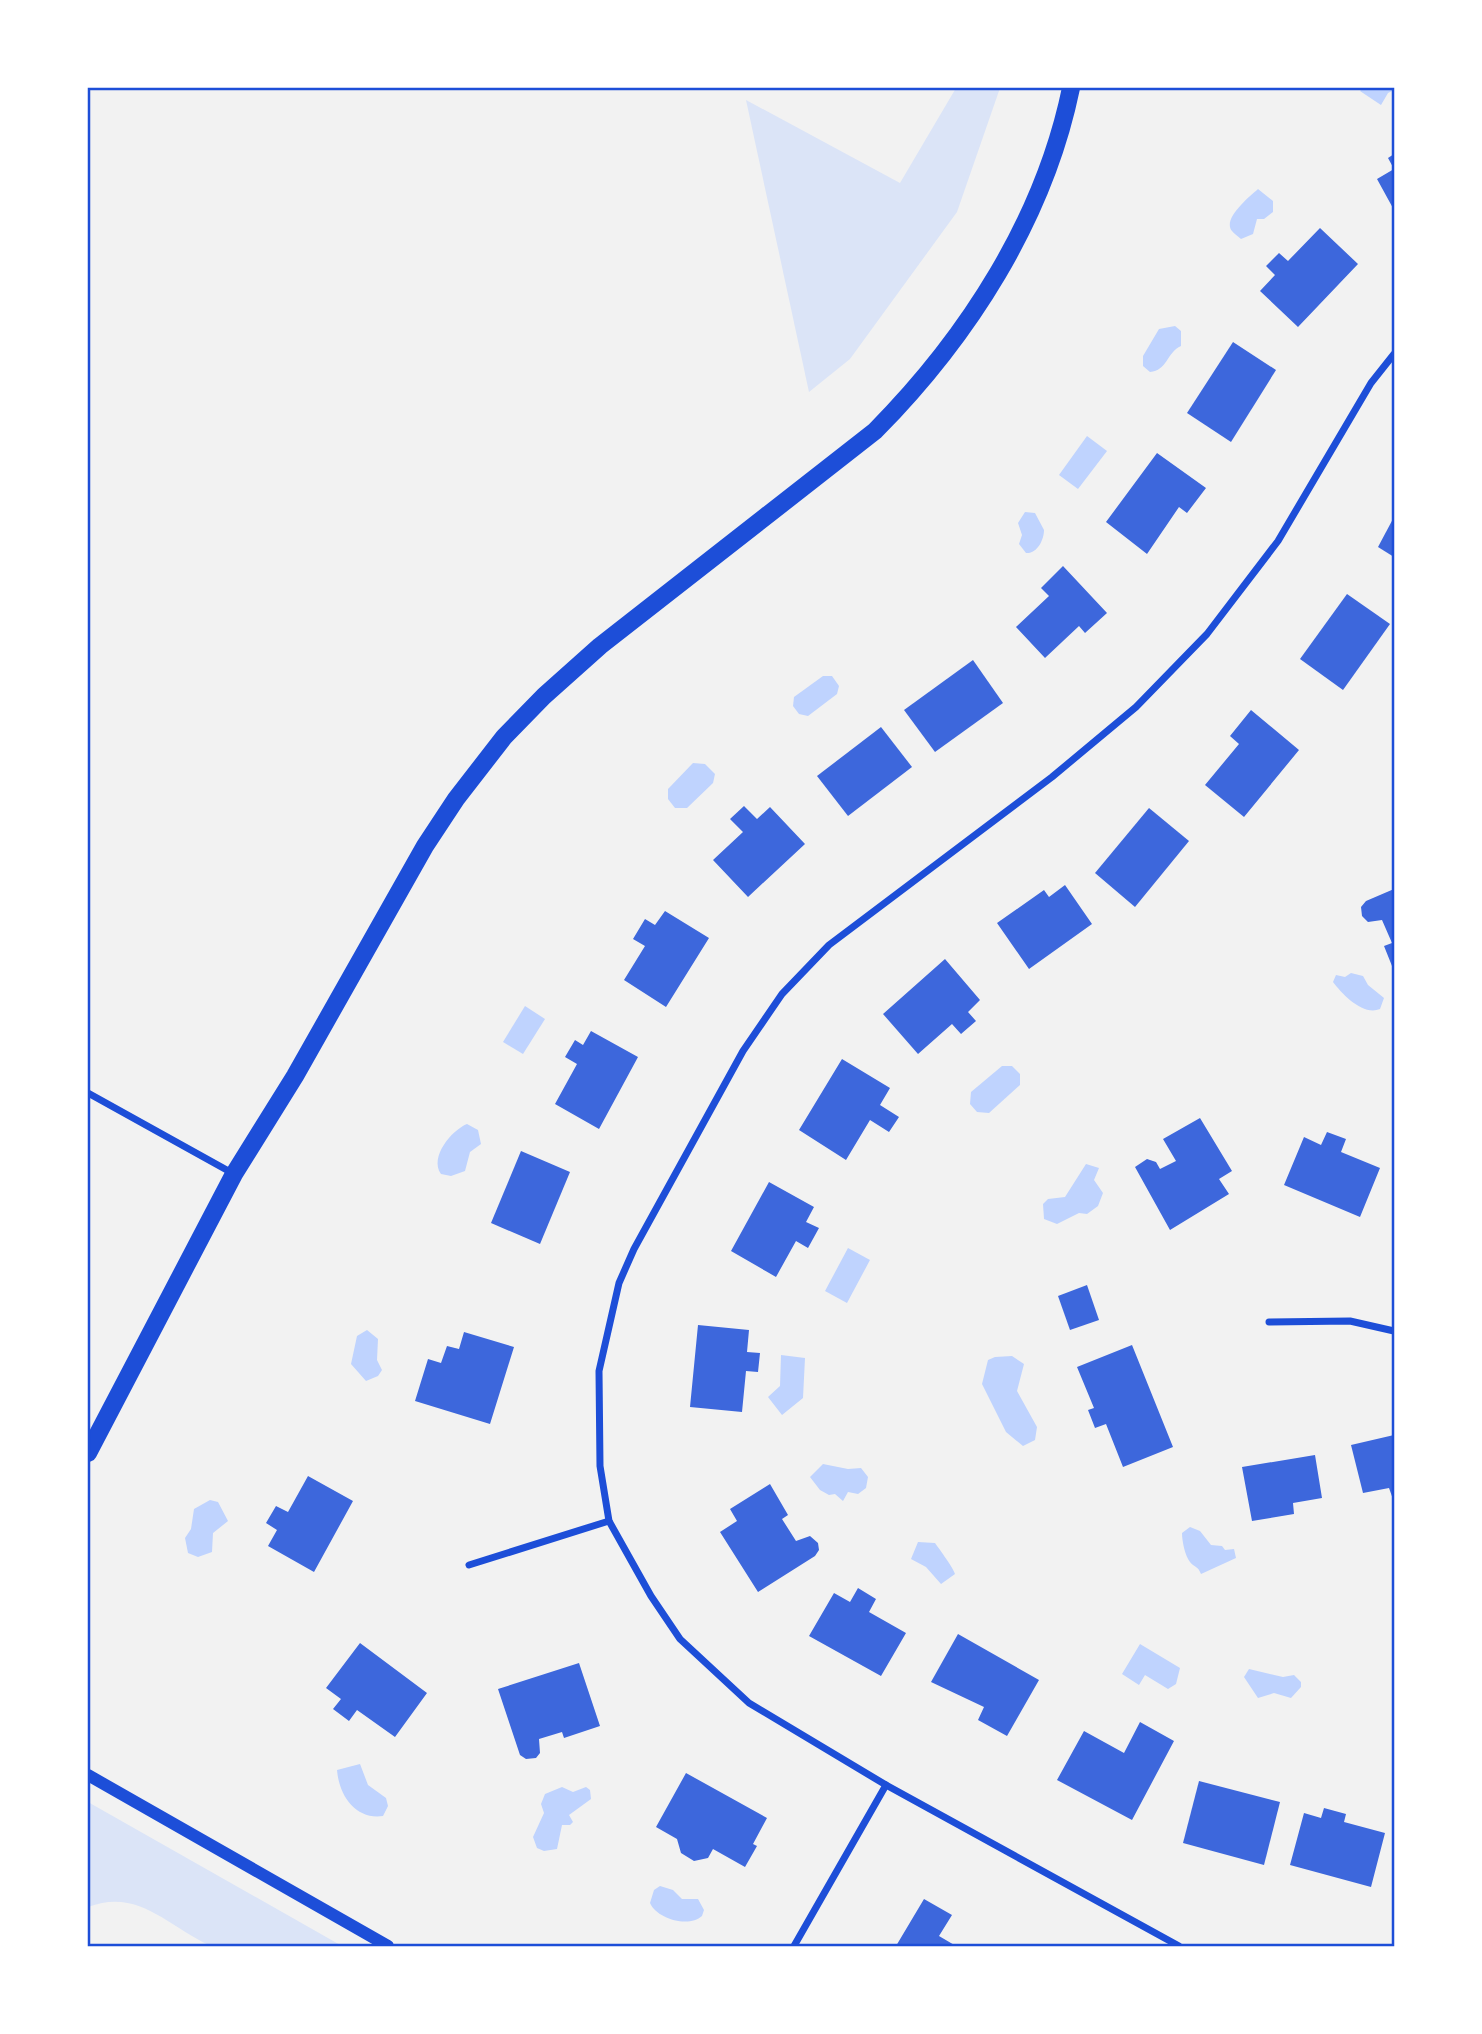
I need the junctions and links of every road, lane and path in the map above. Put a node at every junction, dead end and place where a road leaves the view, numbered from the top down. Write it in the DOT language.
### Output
graph roads {
  1 [pos="1070,88"];
  2 [pos="1395,354"];
  3 [pos="88,1093"];
  4 [pos="234,1174"];
  5 [pos="1269,1322"];
  6 [pos="1395,1331"];
  7 [pos="88,1453"];
  8 [pos="609,1521"];
  9 [pos="469,1565"];
  10 [pos="88,1775"];
  11 [pos="886,1785"];
  12 [pos="388,1947"];
  13 [pos="794,1947"];
  14 [pos="1179,1947"];
  1 -- 4 [label="main road"];
  2 -- 8 [label="street"];
  3 -- 4 [label="street"];
  4 -- 7 [label="main road"];
  5 -- 6 [label="street"];
  8 -- 9 [label="street"];
  8 -- 11 [label="street"];
  10 -- 12 [label="street"];
  11 -- 13 [label="street"];
  11 -- 14 [label="street"];
}
